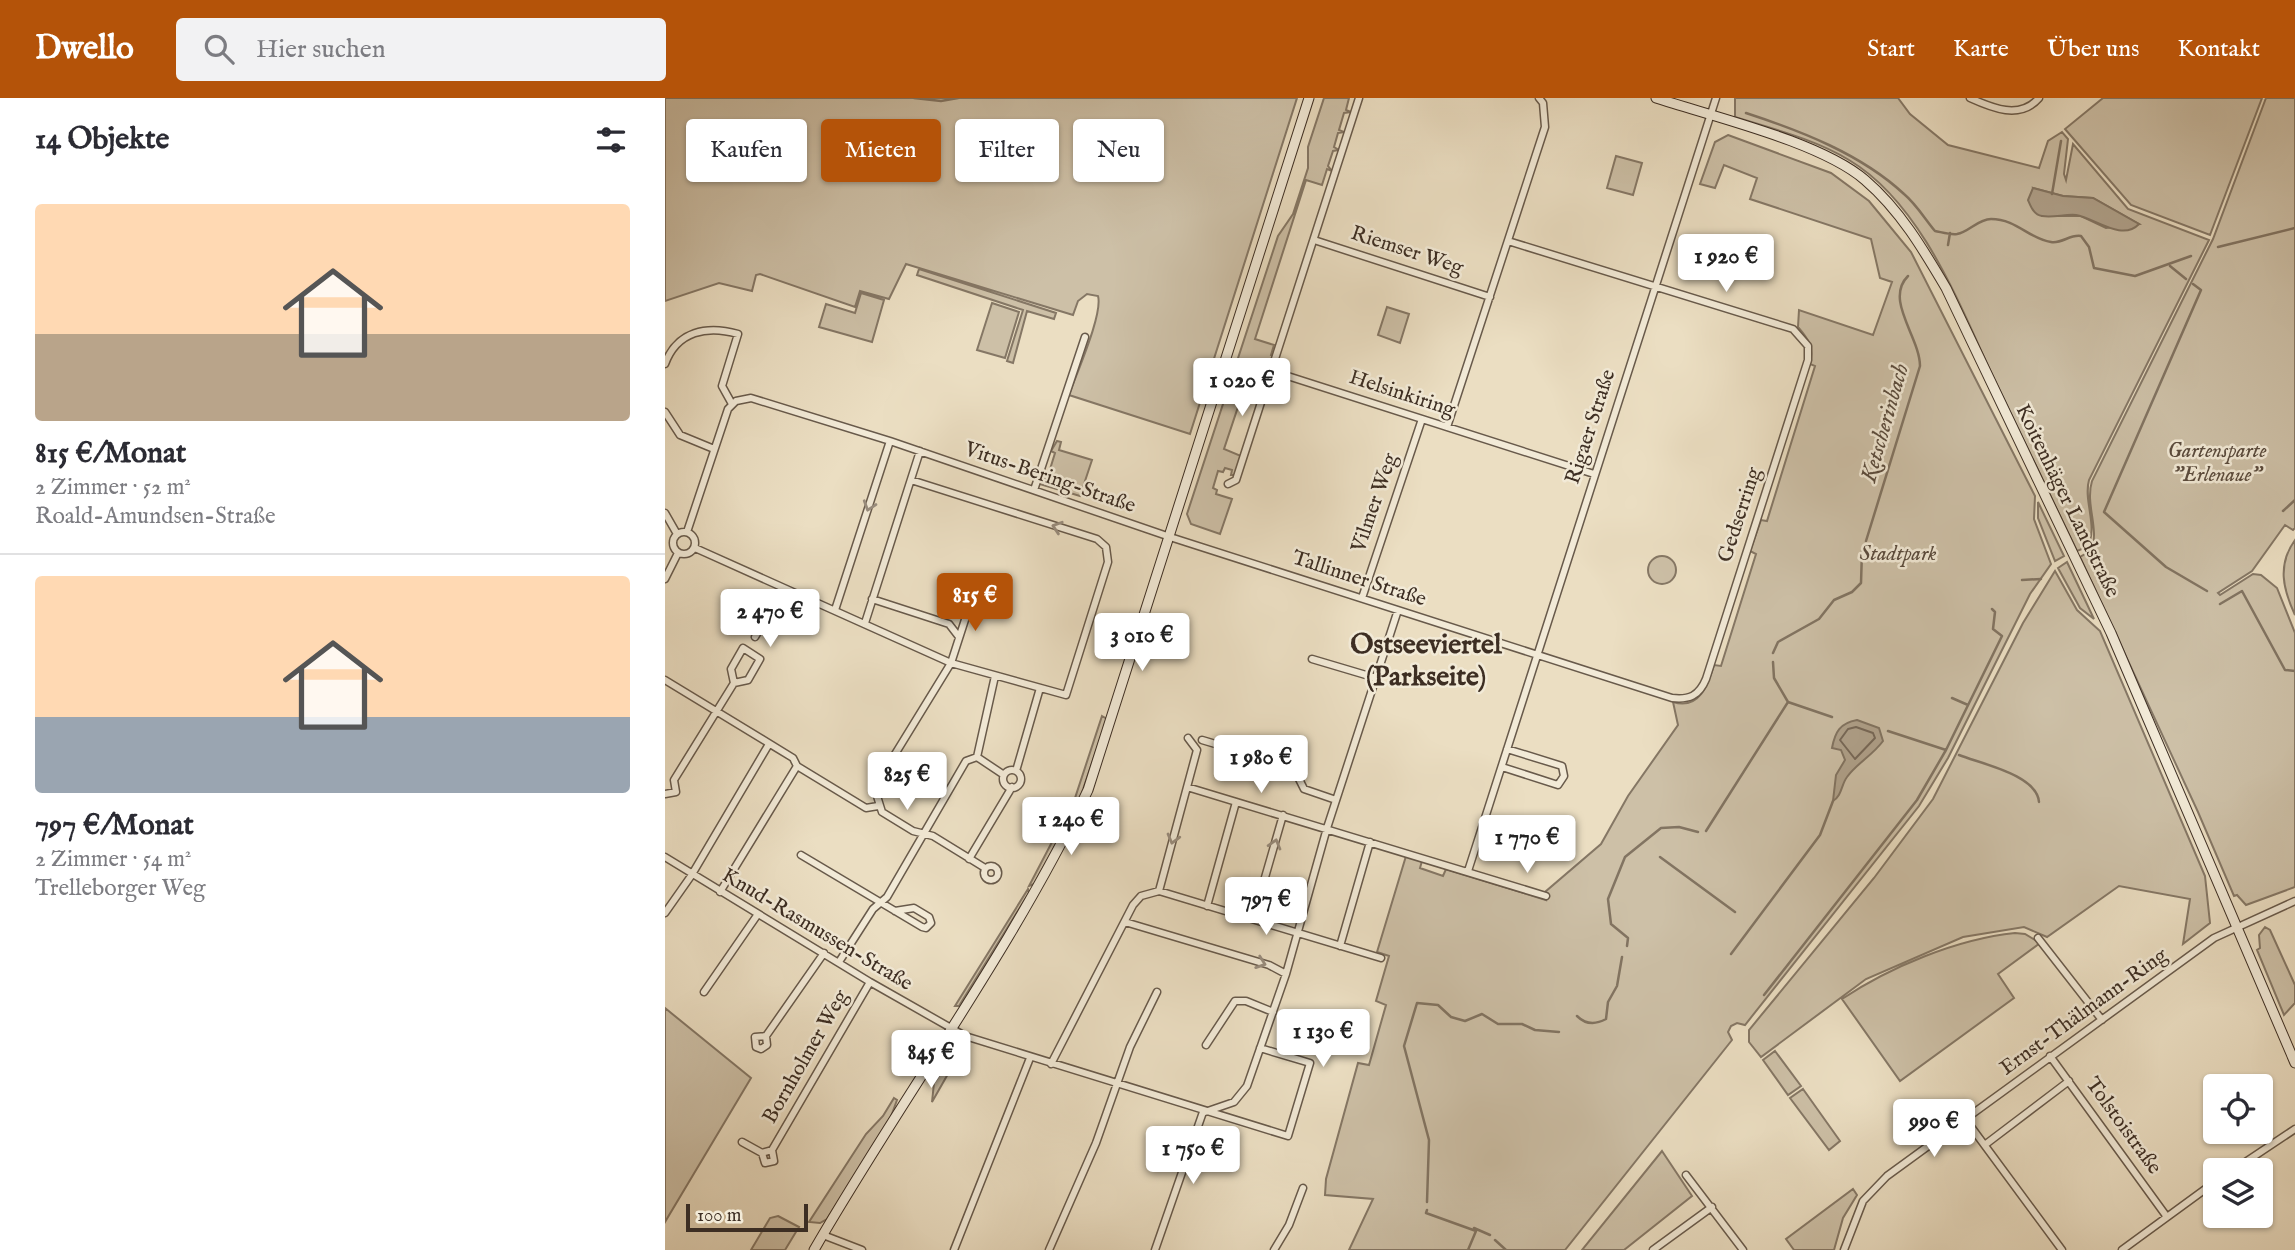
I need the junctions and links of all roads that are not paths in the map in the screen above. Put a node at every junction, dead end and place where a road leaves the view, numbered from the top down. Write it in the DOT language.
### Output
graph roads {
  1 [pos="1309,98"];
  2 [pos="1360,98"];
  3 [pos="1539,98"];
  4 [pos="1655,98"];
  5 [pos="1716,98"];
  6 [pos="1970,98"];
  7 [pos="2039,98"];
  8 [pos="1711,116"];
  9 [pos="1314,240"];
  10 [pos="1508,241"];
  11 [pos="1655,286"];
  12 [pos="1490,297"];
  13 [pos="1085,337"];
  14 [pos="665,364"];
  15 [pos="1272,371"];
  16 [pos="731,404"];
  17 [pos="665,412"];
  18 [pos="1422,419"];
  19 [pos="1447,427"];
  20 [pos="890,441"];
  21 [pos="714,449"];
  22 [pos="920,451"];
  23 [pos="1594,474"];
  24 [pos="911,480"];
  25 [pos="1228,484"];
  26 [pos="1034,490"];
  27 [pos="665,513"];
  28 [pos="687,532"];
  29 [pos="677,534"];
  30 [pos="1170,537"];
  31 [pos="695,548"];
  32 [pos="678,553"];
  33 [pos="665,579"];
  34 [pos="784,587"];
  35 [pos="973,595"];
  36 [pos="1362,598"];
  37 [pos="872,599"];
  38 [pos="835,610"];
  39 [pos="1398,610"];
  40 [pos="865,623"];
  41 [pos="959,637"];
  42 [pos="755,638"];
  43 [pos="1537,656"];
  44 [pos="1312,659"];
  45 [pos="951,663"];
  46 [pos="995,676"];
  47 [pos="1376,678"];
  48 [pos="665,680"];
  49 [pos="734,683"];
  50 [pos="1041,688"];
  51 [pos="717,711"];
  52 [pos="1188,738"];
  53 [pos="1202,740"];
  54 [pos="769,744"];
  55 [pos="1507,749"];
  56 [pos="977,757"];
  57 [pos="797,766"];
  58 [pos="1501,767"];
  59 [pos="1016,771"];
  60 [pos="1004,775"];
  61 [pos="665,780"];
  62 [pos="674,780"];
  63 [pos="1012,787"];
  64 [pos="1187,787"];
  65 [pos="665,794"];
  66 [pos="1336,800"];
  67 [pos="1236,802"];
  68 [pos="877,806"];
  69 [pos="1283,816"];
  70 [pos="1327,828"];
  71 [pos="924,834"];
  72 [pos="1370,842"];
  73 [pos="801,855"];
  74 [pos="665,857"];
  75 [pos="969,859"];
  76 [pos="985,868"];
  77 [pos="1468,871"];
  78 [pos="691,876"];
  79 [pos="1159,891"];
  80 [pos="720,892"];
  81 [pos="1546,896"];
  82 [pos="2295,901"];
  83 [pos="880,902"];
  84 [pos="1207,906"];
  85 [pos="895,911"];
  86 [pos="665,913"];
  87 [pos="758,914"];
  88 [pos="1253,919"];
  89 [pos="1125,922"];
  90 [pos="2238,925"];
  91 [pos="1298,933"];
  92 [pos="2038,938"];
  93 [pos="1340,946"];
  94 [pos="824,953"];
  95 [pos="1381,958"];
  96 [pos="839,962"];
  97 [pos="1286,974"];
  98 [pos="870,982"];
  99 [pos="704,992"];
  100 [pos="1157,992"];
  101 [pos="1273,1012"];
  102 [pos="2102,1020"];
  103 [pos="952,1029"];
  104 [pos="766,1036"];
  105 [pos="1206,1045"];
  106 [pos="1260,1048"];
  107 [pos="2050,1056"];
  108 [pos="1030,1058"];
  109 [pos="2295,1063"];
  110 [pos="1051,1064"];
  111 [pos="2069,1081"];
  112 [pos="1116,1084"];
  113 [pos="1203,1112"];
  114 [pos="1966,1120"];
  115 [pos="2295,1129"];
  116 [pos="742,1142"];
  117 [pos="1986,1144"];
  118 [pos="772,1150"];
  119 [pos="762,1153"];
  120 [pos="2252,1158"];
  121 [pos="1686,1175"];
  122 [pos="1303,1188"];
  123 [pos="2203,1191"];
  124 [pos="1712,1207"];
  125 [pos="2167,1217"];
  126 [pos="823,1234"];
  127 [pos="955,1249"];
  128 [pos="814,1250"];
  129 [pos="862,1250"];
  130 [pos="1049,1250"];
  131 [pos="1155,1250"];
  132 [pos="1274,1250"];
  133 [pos="1653,1250"];
  134 [pos="1743,1250"];
  135 [pos="1844,1250"];
  136 [pos="2062,1250"];
  137 [pos="2122,1250"];
  1 -- 30 [label="main road"];
  2 -- 9 [label="street"];
  3 -- 10 [label="street"];
  4 -- 8 [label="main road, Koitenhäger Landstraße"];
  5 -- 8 [label="street, Rigaer Straße"];
  6 -- 7 [label="street"];
  8 -- 11 [label="street, Rigaer Straße"];
  8 -- 90 [label="main road, Koitenhäger Landstraße"];
  9 -- 12 [label="street, Riemser Weg"];
  9 -- 15 [label="street"];
  10 -- 11 [label="street"];
  10 -- 12 [label="street"];
  11 -- 23 [label="street, Rigaer Straße"];
  11 -- 43 [label="street, Gedserring"];
  12 -- 19 [label="street"];
  13 -- 26 [label="street"];
  14 -- 16 [label="street"];
  15 -- 18 [label="street, Helsinkiring"];
  15 -- 25 [label="street"];
  16 -- 20 [label="street, Vitus-Bering-Straße"];
  16 -- 21 [label="street"];
  17 -- 21 [label="street"];
  18 -- 19 [label="street, Helsinkiring"];
  18 -- 36 [label="street, Vilmer Weg"];
  19 -- 23 [label="street, Helsinkiring"];
  20 -- 22 [label="street, Vitus-Bering-Straße"];
  20 -- 38 [label="street, one-way"];
  21 -- 28 [label="street"];
  22 -- 24 [label="street"];
  22 -- 26 [label="street, Vitus-Bering-Straße"];
  23 -- 43 [label="street, Rigaer Straße"];
  24 -- 37 [label="street"];
  50 -- 24 [label="street, Vitus-Bering-Straße, one-way"];
  26 -- 30 [label="street, Vitus-Bering-Straße"];
  27 -- 29 [label="street"];
  28 -- 29 [label="street"];
  28 -- 31 [label="street"];
  29 -- 32 [label="street"];
  30 -- 36 [label="street, Tallinner Straße"];
  30 -- 103 [label="main road"];
  31 -- 32 [label="street"];
  31 -- 34 [label="street"];
  32 -- 33 [label="street"];
  34 -- 38 [label="street"];
  34 -- 42 [label="street"];
  35 -- 41 [label="street"];
  36 -- 39 [label="street, Tallinner Straße"];
  37 -- 40 [label="street"];
  37 -- 41 [label="street"];
  38 -- 40 [label="street"];
  39 -- 43 [label="street, Tallinner Straße"];
  39 -- 47 [label="street"];
  40 -- 45 [label="street"];
  41 -- 45 [label="street"];
  43 -- 55 [label="street, Rigaer Straße"];
  44 -- 47 [label="street"];
  45 -- 46 [label="street"];
  45 -- 68 [label="street"];
  46 -- 50 [label="street"];
  46 -- 56 [label="street"];
  47 -- 66 [label="street"];
  48 -- 51 [label="street"];
  49 -- 49 [label="street"];
  49 -- 51 [label="street"];
  50 -- 59 [label="street"];
  51 -- 54 [label="street"];
  51 -- 62 [label="street"];
  52 -- 64 [label="street"];
  53 -- 66 [label="street"];
  54 -- 57 [label="street"];
  54 -- 78 [label="street"];
  55 -- 58 [label="street, Rigaer Straße"];
  55 -- 58 [label="street"];
  56 -- 60 [label="street"];
  56 -- 71 [label="street"];
  57 -- 68 [label="street"];
  57 -- 80 [label="street"];
  58 -- 77 [label="street, Rigaer Straße"];
  59 -- 60 [label="street"];
  59 -- 63 [label="street"];
  60 -- 63 [label="street"];
  61 -- 62 [label="street"];
  62 -- 65 [label="street"];
  63 -- 75 [label="street"];
  64 -- 67 [label="street"];
  64 -- 79 [label="street, one-way"];
  66 -- 70 [label="street"];
  67 -- 69 [label="street"];
  67 -- 84 [label="street"];
  68 -- 71 [label="street"];
  69 -- 70 [label="street"];
  88 -- 69 [label="street, one-way"];
  70 -- 72 [label="street"];
  70 -- 91 [label="street"];
  71 -- 75 [label="street"];
  71 -- 83 [label="street"];
  72 -- 77 [label="street"];
  72 -- 93 [label="street"];
  73 -- 83 [label="street"];
  74 -- 78 [label="street, Knud-Rasmussen-Straße"];
  75 -- 76 [label="street"];
  77 -- 81 [label="street"];
  78 -- 80 [label="street, Knud-Rasmussen-Straße"];
  78 -- 86 [label="street"];
  79 -- 84 [label="street"];
  79 -- 89 [label="street"];
  80 -- 87 [label="street, Knud-Rasmussen-Straße"];
  82 -- 90 [label="street, Ernst-Thälmann-Ring"];
  83 -- 85 [label="street"];
  83 -- 96 [label="street"];
  84 -- 88 [label="street"];
  85 -- 85 [label="street"];
  87 -- 94 [label="street, Knud-Rasmussen-Straße"];
  87 -- 99 [label="street"];
  88 -- 91 [label="street"];
  89 -- 97 [label="street, one-way"];
  89 -- 110 [label="street"];
  90 -- 102 [label="street, Ernst-Thälmann-Ring"];
  90 -- 109 [label="main road, Koitenhäger Landstraße"];
  91 -- 93 [label="street"];
  91 -- 97 [label="street"];
  92 -- 102 [label="street"];
  93 -- 95 [label="street"];
  94 -- 96 [label="street, Knud-Rasmussen-Straße"];
  94 -- 104 [label="street"];
  96 -- 98 [label="street, Knud-Rasmussen-Straße"];
  97 -- 101 [label="street"];
  98 -- 103 [label="street, Knud-Rasmussen-Straße"];
  98 -- 118 [label="street, Bornholmer Weg"];
  100 -- 112 [label="street"];
  101 -- 105 [label="street"];
  101 -- 106 [label="street"];
  102 -- 107 [label="street, Ernst-Thälmann-Ring"];
  103 -- 108 [label="street, Knud-Rasmussen-Straße"];
  103 -- 126 [label="main road"];
  106 -- 113 [label="street"];
  106 -- 113 [label="street, Knud-Rasmussen-Straße"];
  107 -- 111 [label="street, Tolstoistraße"];
  107 -- 114 [label="street, Ernst-Thälmann-Ring"];
  108 -- 110 [label="street, Knud-Rasmussen-Straße"];
  108 -- 127 [label="street"];
  110 -- 112 [label="street, Knud-Rasmussen-Straße"];
  111 -- 117 [label="street"];
  111 -- 125 [label="street, Tolstoistraße"];
  112 -- 113 [label="street, Knud-Rasmussen-Straße"];
  112 -- 130 [label="street"];
  113 -- 131 [label="street"];
  114 -- 117 [label="street"];
  114 -- 135 [label="street, Ernst-Thälmann-Ring"];
  115 -- 120 [label="street"];
  116 -- 119 [label="street, Bornholmer Weg"];
  117 -- 136 [label="street"];
  118 -- 119 [label="street, Bornholmer Weg"];
  118 -- 119 [label="street, Bornholmer Weg"];
  121 -- 124 [label="street"];
  122 -- 132 [label="street"];
  123 -- 125 [label="street"];
  124 -- 133 [label="street"];
  124 -- 134 [label="street"];
  125 -- 137 [label="street"];
  126 -- 128 [label="main road"];
  126 -- 129 [label="street"];
}
